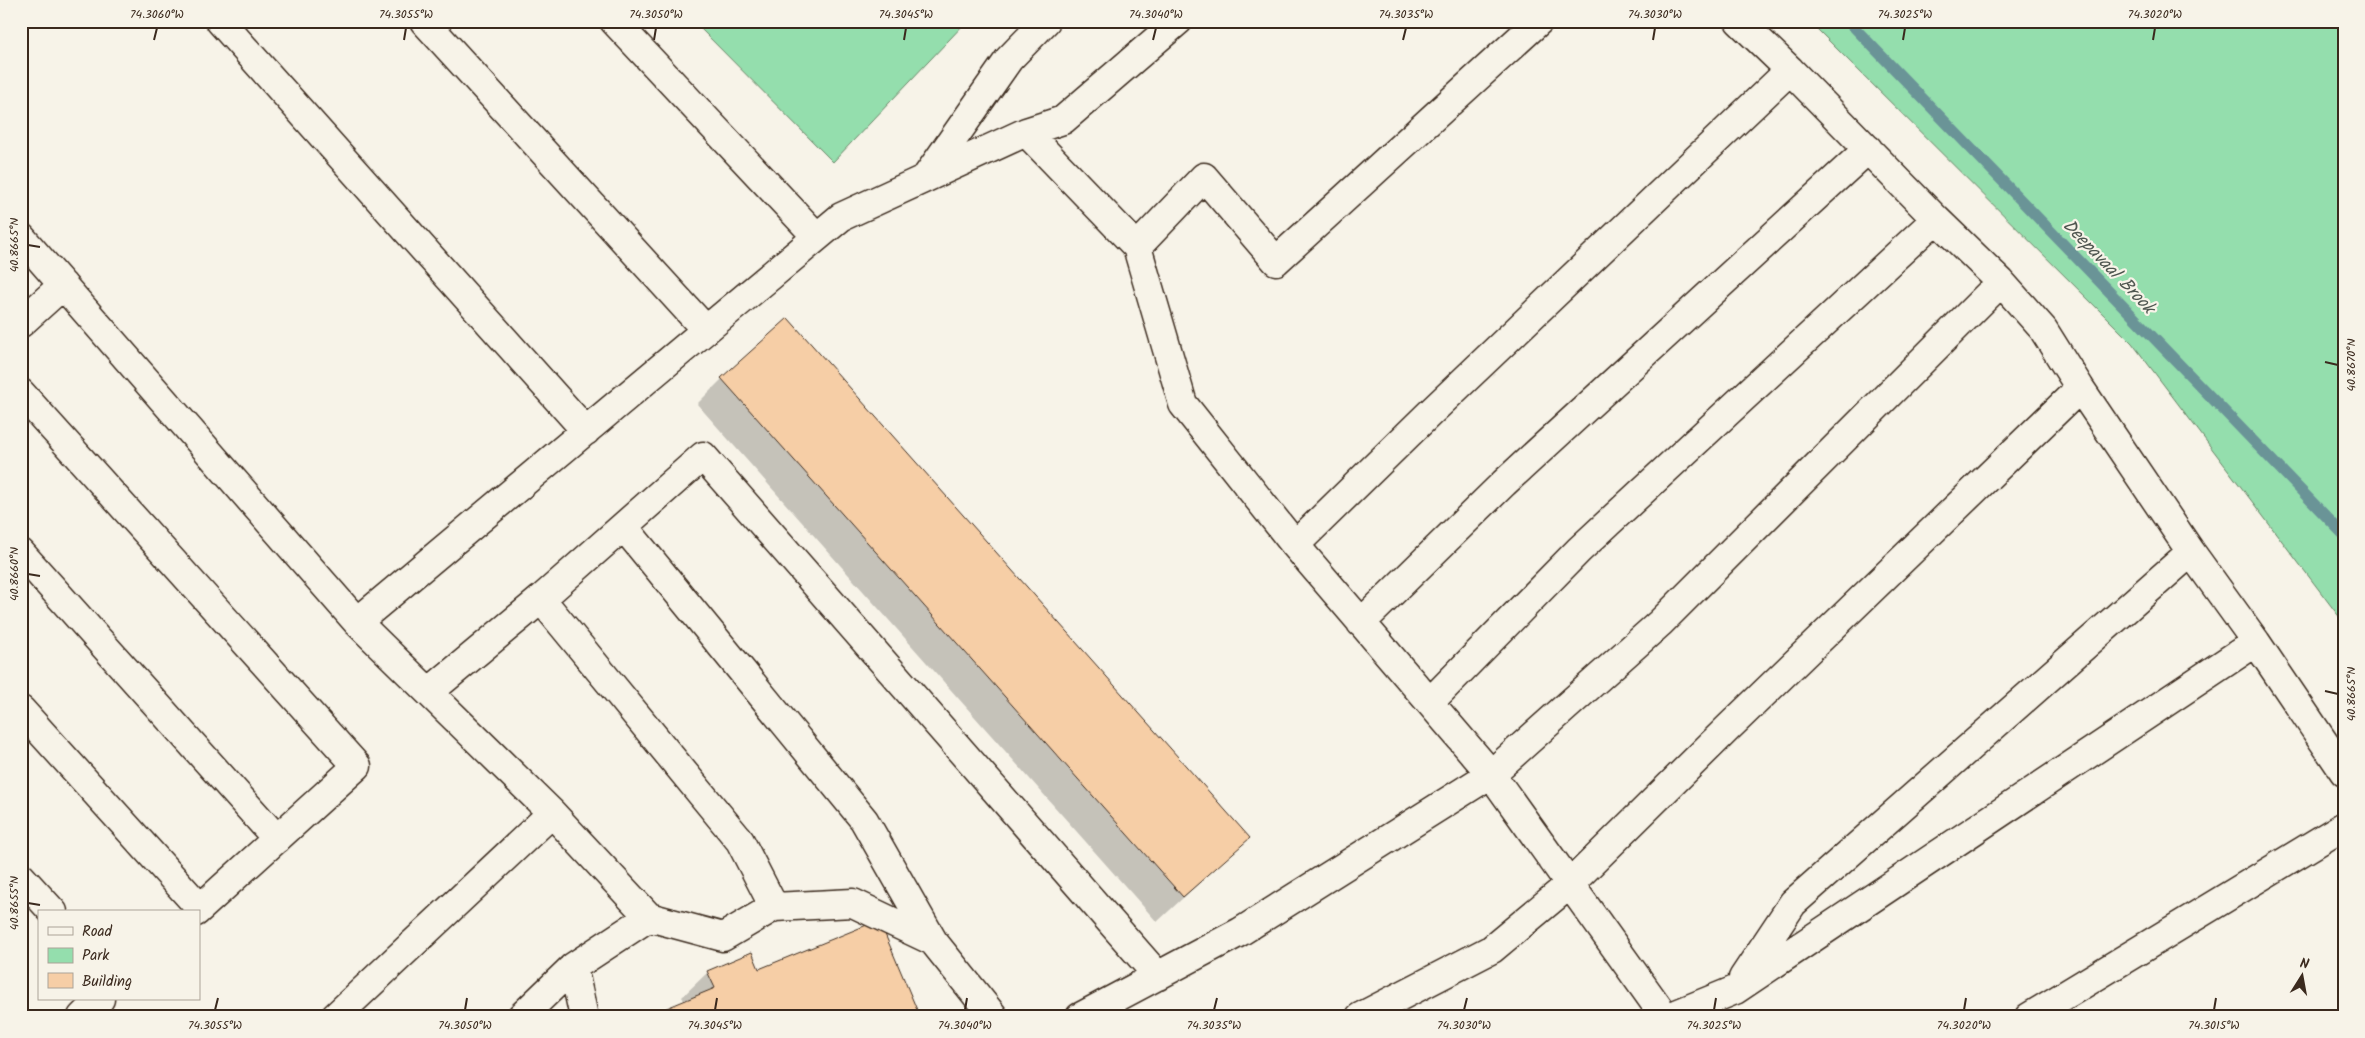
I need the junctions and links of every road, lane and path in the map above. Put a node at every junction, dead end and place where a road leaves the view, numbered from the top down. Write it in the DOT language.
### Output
graph roads {
  1 [pos="220,21"];
  2 [pos="424,21"];
  3 [pos="614,21"];
  4 [pos="1046,21"];
  5 [pos="1178,21"];
  6 [pos="1539,21"];
  7 [pos="1739,21"];
  8 [pos="1790,70"];
  9 [pos="1026,132"];
  10 [pos="1868,149"];
  11 [pos="926,177"];
  12 [pos="1936,219"];
  13 [pos="816,236"];
  14 [pos="21,237"];
  15 [pos="1137,247"];
  16 [pos="2001,282"];
  17 [pos="64,285"];
  18 [pos="21,323"];
  19 [pos="706,330"];
  20 [pos="2080,388"];
  21 [pos="21,392"];
  22 [pos="586,431"];
  23 [pos="624,526"];
  24 [pos="1295,545"];
  25 [pos="2191,552"];
  26 [pos="21,553"];
  27 [pos="542,599"];
  28 [pos="357,622"];
  29 [pos="1361,623"];
  30 [pos="2256,642"];
  31 [pos="429,692"];
  32 [pos="1430,702"];
  33 [pos="21,710"];
  34 [pos="2344,772"];
  35 [pos="1491,774"];
  36 [pos="552,813"];
  37 [pos="2344,826"];
  38 [pos="277,839"];
  39 [pos="21,877"];
  40 [pos="1570,884"];
  41 [pos="774,906"];
  42 [pos="51,910"];
  43 [pos="198,910"];
  44 [pos="649,917"];
  45 [pos="933,941"];
  46 [pos="573,968"];
  47 [pos="1158,976"];
  48 [pos="1734,990"];
  49 [pos="99,1000"];
  50 [pos="82,1017"];
  51 [pos="335,1017"];
  52 [pos="521,1017"];
  53 [pos="584,1017"];
  54 [pos="994,1017"];
  55 [pos="1080,1017"];
  56 [pos="1360,1017"];
  57 [pos="1665,1017"];
  58 [pos="1669,1017"];
  59 [pos="2029,1017"];
  1 -- 22 [label="lane"];
  2 -- 19 [label="lane"];
  3 -- 13 [label="lane"];
  4 -- 11 [label="lane"];
  5 -- 9 [label="lane"];
  6 -- 15 [label="lane"];
  7 -- 8 [label="lane"];
  8 -- 10 [label="lane"];
  8 -- 24 [label="lane"];
  9 -- 11 [label="lane"];
  9 -- 15 [label="lane"];
  10 -- 12 [label="lane"];
  10 -- 29 [label="lane"];
  11 -- 13 [label="lane"];
  12 -- 16 [label="lane"];
  12 -- 32 [label="lane"];
  13 -- 19 [label="lane"];
  14 -- 17 [label="lane"];
  15 -- 24 [label="lane"];
  16 -- 20 [label="lane"];
  16 -- 35 [label="lane"];
  17 -- 18 [label="lane"];
  17 -- 28 [label="lane"];
  19 -- 22 [label="lane"];
  20 -- 25 [label="lane"];
  20 -- 40 [label="lane"];
  21 -- 38 [label="lane"];
  22 -- 28 [label="lane"];
  23 -- 27 [label="lane"];
  23 -- 45 [label="lane"];
  23 -- 47 [label="lane"];
  24 -- 29 [label="lane"];
  25 -- 30 [label="lane"];
  25 -- 48 [label="lane"];
  26 -- 38 [label="lane"];
  27 -- 31 [label="lane"];
  27 -- 41 [label="lane"];
  28 -- 31 [label="lane"];
  29 -- 32 [label="lane"];
  30 -- 34 [label="lane"];
  30 -- 48 [label="lane"];
  31 -- 36 [label="lane"];
  32 -- 35 [label="lane"];
  33 -- 43 [label="lane"];
  35 -- 40 [label="lane"];
  35 -- 47 [label="lane"];
  36 -- 44 [label="lane"];
  36 -- 51 [label="lane"];
  37 -- 59 [label="lane"];
  38 -- 43 [label="lane"];
  39 -- 42 [label="lane"];
  40 -- 56 [label="lane"];
  40 -- 57 [label="lane"];
  41 -- 44 [label="lane"];
  41 -- 45 [label="lane"];
  44 -- 46 [label="lane"];
  45 -- 54 [label="lane"];
  46 -- 52 [label="lane"];
  46 -- 53 [label="lane"];
  47 -- 55 [label="lane"];
  48 -- 58 [label="lane"];
  49 -- 50 [label="lane"];
}
